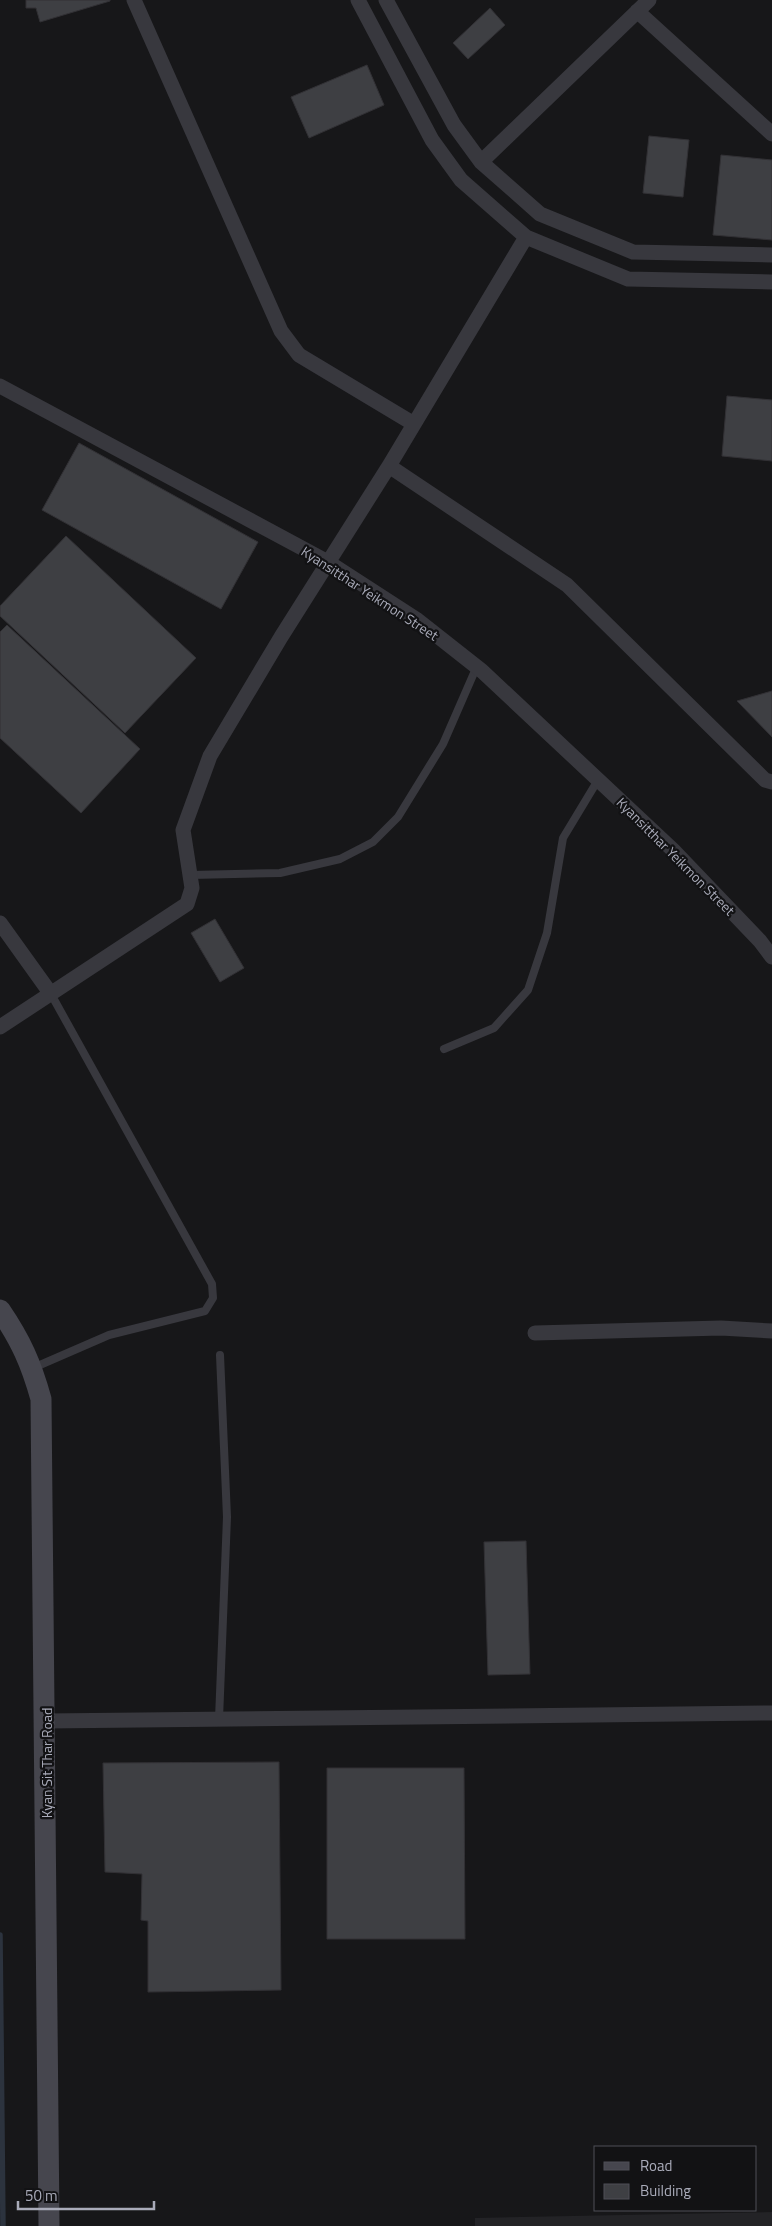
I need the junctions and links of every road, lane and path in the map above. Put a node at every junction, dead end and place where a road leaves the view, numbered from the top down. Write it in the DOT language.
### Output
graph roads {
  1 [pos="134,0"];
  2 [pos="358,0"];
  3 [pos="386,0"];
  4 [pos="649,0"];
  5 [pos="638,11"];
  6 [pos="772,134"];
  7 [pos="481,162"];
  8 [pos="526,237"];
  9 [pos="772,255"];
  10 [pos="772,282"];
  11 [pos="0,386"];
  12 [pos="414,424"];
  13 [pos="389,466"];
  14 [pos="328,562"];
  15 [pos="477,666"];
  16 [pos="598,780"];
  17 [pos="772,782"];
  18 [pos="190,875"];
  19 [pos="0,922"];
  20 [pos="772,957"];
  21 [pos="50,994"];
  22 [pos="0,1027"];
  23 [pos="444,1049"];
  24 [pos="0,1310"];
  25 [pos="772,1331"];
  26 [pos="534,1333"];
  27 [pos="220,1355"];
  28 [pos="33,1368"];
  29 [pos="772,1713"];
  30 [pos="219,1719"];
  31 [pos="46,1720"];
  32 [pos="50,2226"];
  1 -- 12 [label="street"];
  2 -- 8 [label="street"];
  3 -- 7 [label="street"];
  4 -- 5 [label="street"];
  5 -- 6 [label="street"];
  5 -- 7 [label="street"];
  7 -- 9 [label="street"];
  8 -- 10 [label="street"];
  8 -- 12 [label="street"];
  11 -- 14 [label="street, Kyansitthar Yeikmon Street"];
  12 -- 13 [label="street"];
  13 -- 14 [label="street"];
  13 -- 17 [label="street"];
  14 -- 15 [label="street, Kyansitthar Yeikmon Street"];
  14 -- 18 [label="street"];
  15 -- 16 [label="street, Kyansitthar Yeikmon Street"];
  15 -- 18 [label="lane"];
  16 -- 20 [label="street, Kyansitthar Yeikmon Street"];
  16 -- 23 [label="lane"];
  18 -- 21 [label="street"];
  19 -- 21 [label="street"];
  21 -- 22 [label="street"];
  21 -- 28 [label="lane"];
  24 -- 28 [label="main road, Kyan Sit Thar Road"];
  25 -- 26 [label="street"];
  27 -- 30 [label="lane"];
  28 -- 31 [label="main road, Kyan Sit Thar Road"];
  29 -- 30 [label="street"];
  30 -- 31 [label="street"];
  31 -- 32 [label="main road, Kyan Sit Thar Road"];
}
